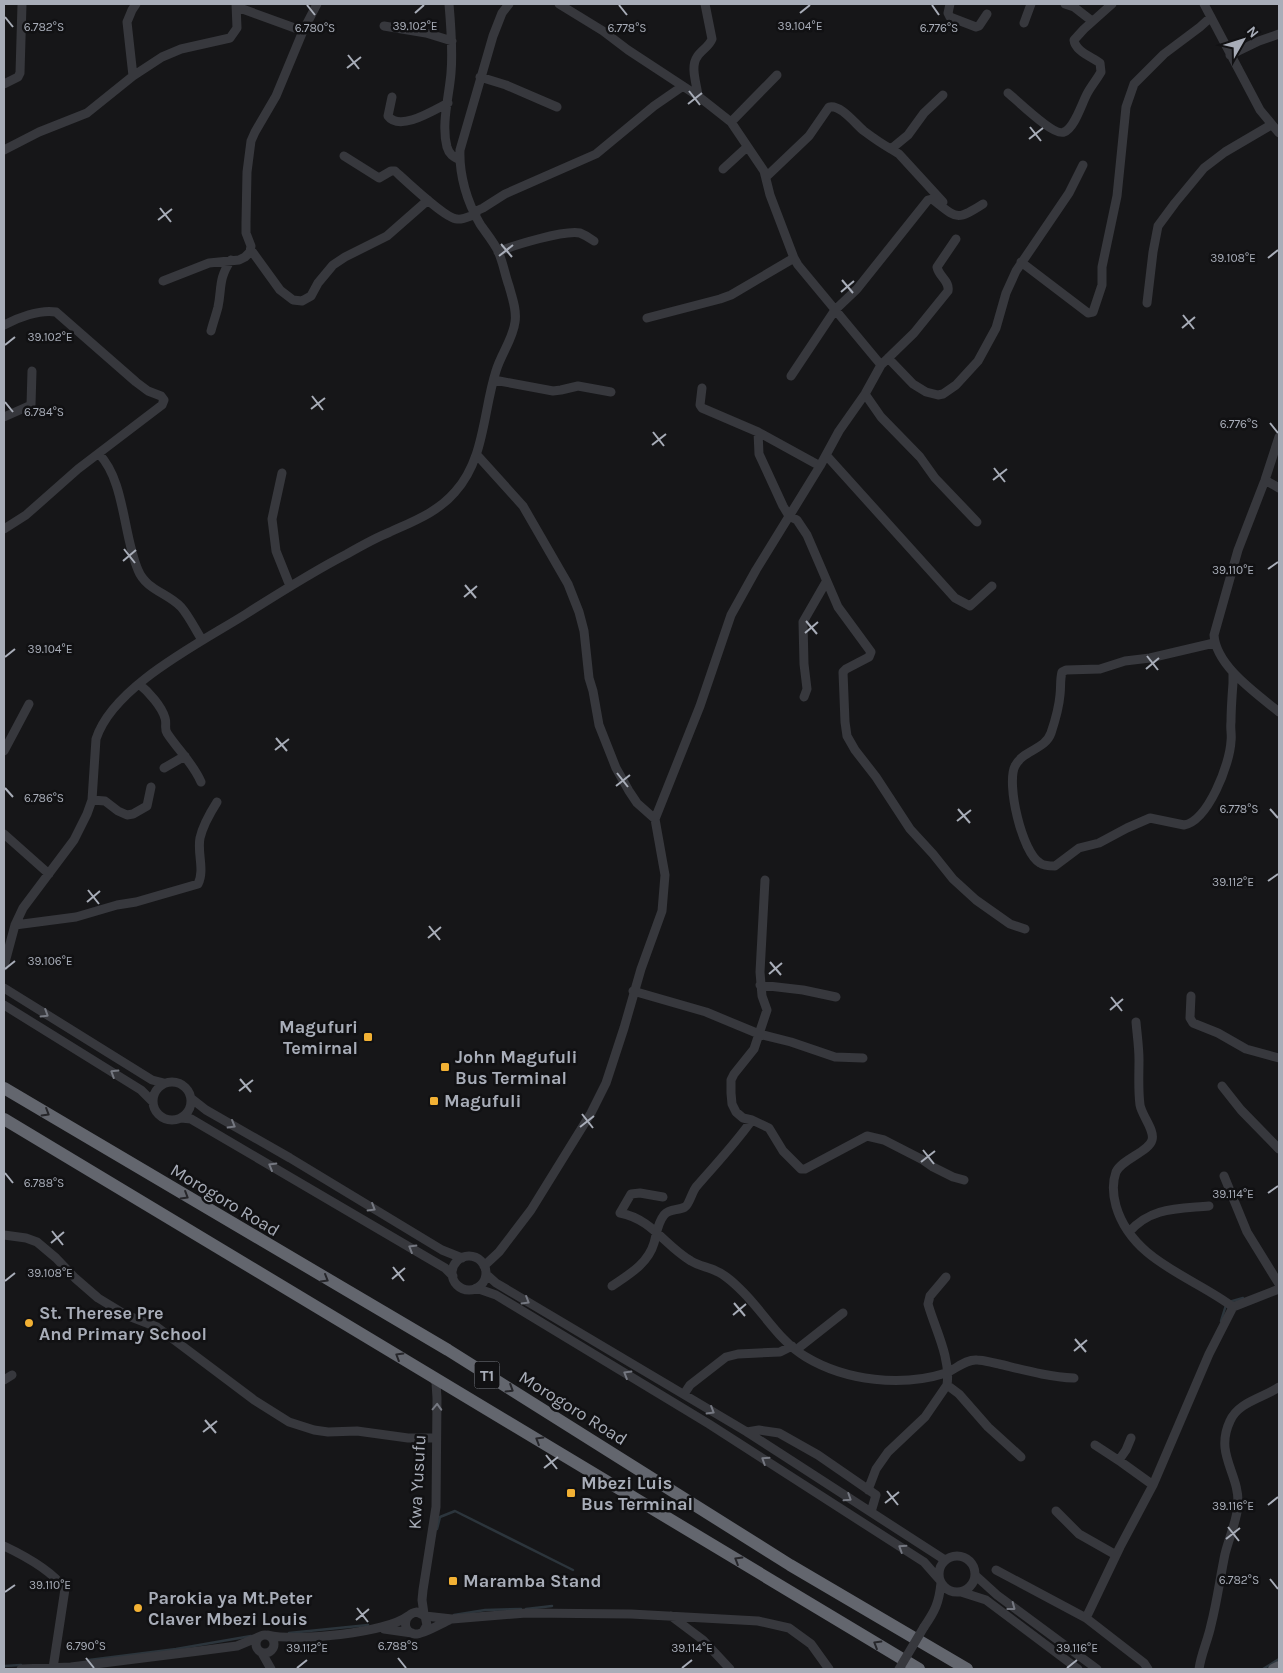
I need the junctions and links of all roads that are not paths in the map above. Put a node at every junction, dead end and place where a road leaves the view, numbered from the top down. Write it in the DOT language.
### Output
graph roads {
  1 [pos="22,4"];
  2 [pos="136,4"];
  3 [pos="318,4"];
  4 [pos="449,4"];
  5 [pos="509,4"];
  6 [pos="559,4"];
  7 [pos="705,4"];
  8 [pos="950,4"];
  9 [pos="1031,4"];
  10 [pos="1065,4"];
  11 [pos="1112,4"];
  12 [pos="1204,4"];
  13 [pos="237,5"];
  14 [pos="988,14"];
  15 [pos="1211,17"];
  16 [pos="1092,21"];
  17 [pos="1024,23"];
  18 [pos="384,26"];
  19 [pos="303,31"];
  20 [pos="1279,34"];
  21 [pos="452,41"];
  22 [pos="1230,55"];
  23 [pos="777,75"];
  24 [pos="133,76"];
  25 [pos="480,76"];
  26 [pos="4,84"];
  27 [pos="682,86"];
  28 [pos="1008,93"];
  29 [pos="943,95"];
  30 [pos="698,96"];
  31 [pos="392,97"];
  32 [pos="448,103"];
  33 [pos="556,107"];
  34 [pos="731,122"];
  35 [pos="1271,125"];
  36 [pos="1279,133"];
  37 [pos="747,147"];
  38 [pos="891,148"];
  39 [pos="4,150"];
  40 [pos="344,156"];
  41 [pos="460,160"];
  42 [pos="1083,165"];
  43 [pos="723,168"];
  44 [pos="766,177"];
  45 [pos="428,200"];
  46 [pos="984,204"];
  47 [pos="475,213"];
  48 [pos="954,214"];
  49 [pos="956,238"];
  50 [pos="594,241"];
  51 [pos="251,250"];
  52 [pos="498,252"];
  53 [pos="794,258"];
  54 [pos="231,260"];
  55 [pos="1021,262"];
  56 [pos="163,281"];
  57 [pos="1147,303"];
  58 [pos="835,310"];
  59 [pos="647,318"];
  60 [pos="4,325"];
  61 [pos="211,331"];
  62 [pos="888,358"];
  63 [pos="881,365"];
  64 [pos="32,371"];
  65 [pos="791,376"];
  66 [pos="494,380"];
  67 [pos="702,388"];
  68 [pos="611,392"];
  69 [pos="865,394"];
  70 [pos="4,417"];
  71 [pos="758,432"];
  72 [pos="1279,437"];
  73 [pos="100,454"];
  74 [pos="477,455"];
  75 [pos="826,455"];
  76 [pos="820,466"];
  77 [pos="282,473"];
  78 [pos="1265,480"];
  79 [pos="1279,488"];
  80 [pos="789,516"];
  81 [pos="977,522"];
  82 [pos="4,529"];
  83 [pos="826,582"];
  84 [pos="290,586"];
  85 [pos="992,586"];
  86 [pos="202,640"];
  87 [pos="1214,643"];
  88 [pos="1232,672"];
  89 [pos="139,684"];
  90 [pos="804,697"];
  91 [pos="29,704"];
  92 [pos="1279,712"];
  93 [pos="4,751"];
  94 [pos="185,756"];
  95 [pos="164,768"];
  96 [pos="201,782"];
  97 [pos="151,787"];
  98 [pos="92,800"];
  99 [pos="217,802"];
  100 [pos="655,819"];
  101 [pos="4,834"];
  102 [pos="49,874"];
  103 [pos="765,880"];
  104 [pos="15,925"];
  105 [pos="1025,929"];
  106 [pos="4,966"];
  107 [pos="760,985"];
  108 [pos="4,988"];
  109 [pos="633,991"];
  110 [pos="1191,996"];
  111 [pos="836,997"];
  112 [pos="4,1005"];
  113 [pos="1136,1022"];
  114 [pos="759,1034"];
  115 [pos="863,1058"];
  116 [pos="1279,1058"];
  117 [pos="164,1083"];
  118 [pos="1222,1086"];
  119 [pos="4,1088"];
  120 [pos="192,1099"];
  121 [pos="153,1102"];
  122 [pos="181,1118"];
  123 [pos="4,1119"];
  124 [pos="752,1120"];
  125 [pos="1279,1150"];
  126 [pos="1224,1176"];
  127 [pos="964,1180"];
  128 [pos="663,1198"];
  129 [pos="1209,1206"];
  130 [pos="656,1231"];
  131 [pos="1129,1232"];
  132 [pos="4,1235"];
  133 [pos="462,1258"];
  134 [pos="485,1270"];
  135 [pos="453,1276"];
  136 [pos="946,1276"];
  137 [pos="1279,1284"];
  138 [pos="612,1286"];
  139 [pos="476,1288"];
  140 [pos="1279,1289"];
  141 [pos="1233,1307"];
  142 [pos="843,1313"];
  143 [pos="794,1348"];
  144 [pos="947,1372"];
  145 [pos="433,1377"];
  146 [pos="1074,1378"];
  147 [pos="947,1385"];
  148 [pos="1279,1387"];
  149 [pos="684,1394"];
  150 [pos="746,1432"];
  151 [pos="436,1438"];
  152 [pos="1132,1438"];
  153 [pos="1095,1446"];
  154 [pos="1021,1457"];
  155 [pos="1119,1460"];
  156 [pos="1153,1485"];
  157 [pos="868,1490"];
  158 [pos="1056,1511"];
  159 [pos="871,1512"];
  160 [pos="4,1546"];
  161 [pos="1116,1554"];
  162 [pos="945,1560"];
  163 [pos="996,1570"];
  164 [pos="975,1575"];
  165 [pos="940,1581"];
  166 [pos="423,1590"];
  167 [pos="959,1592"];
  168 [pos="937,1608"];
  169 [pos="409,1615"];
  170 [pos="424,1615"];
  171 [pos="670,1615"];
  172 [pos="1086,1618"];
  173 [pos="452,1619"];
  174 [pos="373,1628"];
  175 [pos="423,1632"];
  176 [pos="412,1633"];
  177 [pos="264,1636"];
  178 [pos="292,1638"];
  179 [pos="237,1646"];
  180 [pos="272,1649"];
  181 [pos="260,1652"];
  182 [pos="1279,1666"];
  183 [pos="53,1668"];
  184 [pos="21,1669"];
  185 [pos="271,1669"];
  186 [pos="730,1669"];
  187 [pos="829,1669"];
  188 [pos="899,1669"];
  189 [pos="919,1669"];
  190 [pos="967,1669"];
  191 [pos="1078,1669"];
  192 [pos="1097,1669"];
  193 [pos="1148,1669"];
  194 [pos="1199,1669"];
  195 [pos="1273,1669"];
  1 -- 26 [label="street"];
  2 -- 24 [label="street"];
  3 -- 19 [label="street"];
  4 -- 21 [label="street"];
  5 -- 25 [label="street"];
  6 -- 27 [label="street"];
  7 -- 30 [label="street"];
  8 -- 14 [label="street"];
  9 -- 17 [label="street"];
  10 -- 16 [label="street"];
  11 -- 16 [label="street"];
  12 -- 15 [label="street"];
  13 -- 19 [label="street"];
  13 -- 24 [label="street"];
  15 -- 22 [label="street"];
  15 -- 55 [label="street"];
  16 -- 28 [label="street"];
  18 -- 21 [label="street"];
  19 -- 51 [label="street"];
  20 -- 22 [label="street"];
  21 -- 32 [label="street"];
  22 -- 35 [label="street"];
  23 -- 34 [label="street"];
  24 -- 39 [label="street"];
  25 -- 33 [label="street"];
  25 -- 41 [label="street"];
  27 -- 30 [label="street"];
  27 -- 47 [label="street"];
  29 -- 38 [label="street"];
  30 -- 34 [label="street"];
  31 -- 32 [label="street"];
  32 -- 41 [label="street"];
  34 -- 37 [label="street"];
  35 -- 36 [label="street"];
  35 -- 57 [label="street"];
  37 -- 43 [label="street"];
  37 -- 44 [label="street"];
  38 -- 44 [label="street"];
  38 -- 48 [label="street"];
  40 -- 45 [label="street"];
  41 -- 47 [label="street"];
  42 -- 55 [label="street"];
  44 -- 53 [label="street"];
  45 -- 47 [label="street"];
  45 -- 51 [label="street"];
  46 -- 48 [label="street"];
  47 -- 52 [label="street"];
  48 -- 58 [label="street"];
  49 -- 62 [label="street"];
  50 -- 52 [label="street"];
  51 -- 54 [label="street"];
  52 -- 66 [label="street"];
  53 -- 58 [label="street"];
  53 -- 59 [label="street"];
  54 -- 56 [label="street"];
  54 -- 61 [label="street"];
  55 -- 62 [label="street"];
  58 -- 63 [label="street"];
  58 -- 65 [label="street"];
  60 -- 73 [label="street"];
  62 -- 63 [label="street"];
  63 -- 69 [label="street"];
  64 -- 70 [label="street"];
  66 -- 68 [label="street"];
  66 -- 74 [label="street"];
  67 -- 71 [label="street"];
  69 -- 75 [label="street"];
  69 -- 81 [label="street"];
  71 -- 76 [label="street"];
  71 -- 80 [label="street"];
  72 -- 78 [label="street"];
  73 -- 82 [label="street"];
  73 -- 86 [label="street"];
  74 -- 84 [label="street"];
  74 -- 100 [label="street"];
  75 -- 76 [label="street"];
  75 -- 85 [label="street"];
  76 -- 80 [label="street"];
  77 -- 84 [label="street"];
  78 -- 79 [label="street"];
  78 -- 87 [label="street"];
  80 -- 83 [label="street"];
  80 -- 100 [label="street"];
  83 -- 90 [label="street"];
  83 -- 105 [label="street"];
  84 -- 86 [label="street"];
  86 -- 89 [label="street"];
  87 -- 88 [label="street"];
  87 -- 88 [label="street"];
  88 -- 92 [label="street"];
  89 -- 94 [label="street"];
  89 -- 98 [label="street"];
  91 -- 93 [label="street"];
  94 -- 95 [label="street"];
  94 -- 96 [label="street"];
  97 -- 98 [label="street"];
  98 -- 102 [label="street"];
  99 -- 104 [label="street"];
  100 -- 109 [label="street"];
  101 -- 102 [label="street"];
  102 -- 104 [label="street"];
  103 -- 107 [label="street"];
  104 -- 106 [label="street"];
  107 -- 111 [label="street"];
  107 -- 114 [label="street"];
  108 -- 117 [label="street, one-way"];
  109 -- 114 [label="street"];
  109 -- 134 [label="street"];
  110 -- 116 [label="street"];
  121 -- 112 [label="street, one-way"];
  113 -- 131 [label="street"];
  114 -- 115 [label="street"];
  114 -- 124 [label="street"];
  117 -- 120 [label="street"];
  117 -- 121 [label="street"];
  118 -- 125 [label="street"];
  119 -- 190 [label="highway, Morogoro Road / T1, one-way"];
  120 -- 122 [label="street"];
  120 -- 133 [label="street, one-way"];
  121 -- 122 [label="street"];
  135 -- 122 [label="street, one-way"];
  145 -- 123 [label="highway, T1, one-way"];
  124 -- 127 [label="street"];
  124 -- 130 [label="street"];
  126 -- 137 [label="street"];
  128 -- 130 [label="street"];
  129 -- 131 [label="street"];
  130 -- 138 [label="street"];
  130 -- 143 [label="street"];
  131 -- 141 [label="street"];
  132 -- 151 [label="street"];
  133 -- 134 [label="street"];
  133 -- 135 [label="street"];
  134 -- 139 [label="street"];
  134 -- 149 [label="street, one-way"];
  135 -- 139 [label="street"];
  136 -- 144 [label="street"];
  165 -- 139 [label="street, one-way"];
  140 -- 141 [label="street"];
  141 -- 156 [label="street"];
  142 -- 143 [label="street"];
  143 -- 144 [label="street"];
  143 -- 149 [label="street"];
  144 -- 146 [label="street"];
  144 -- 147 [label="street"];
  151 -- 145 [label="street, Kwa Yusufu, one-way"];
  189 -- 145 [label="highway, T1, one-way"];
  147 -- 154 [label="street"];
  147 -- 157 [label="street"];
  148 -- 194 [label="street"];
  149 -- 150 [label="street, one-way"];
  150 -- 157 [label="street"];
  150 -- 159 [label="street, one-way"];
  151 -- 166 [label="street, Kwa Yusufu"];
  152 -- 155 [label="street"];
  153 -- 155 [label="street"];
  155 -- 156 [label="street"];
  156 -- 161 [label="street"];
  157 -- 159 [label="street"];
  158 -- 161 [label="street"];
  159 -- 162 [label="street"];
  160 -- 183 [label="street"];
  161 -- 172 [label="street"];
  162 -- 164 [label="street"];
  162 -- 165 [label="street"];
  163 -- 172 [label="street"];
  164 -- 167 [label="street"];
  164 -- 192 [label="street, one-way"];
  165 -- 167 [label="street"];
  165 -- 168 [label="street"];
  166 -- 169 [label="street, Kwa Yusufu"];
  166 -- 170 [label="street, Kwa Yusufu"];
  167 -- 168 [label="street"];
  167 -- 191 [label="street"];
  168 -- 188 [label="street, bridge"];
  169 -- 170 [label="street"];
  169 -- 174 [label="street"];
  169 -- 176 [label="street"];
  170 -- 173 [label="street"];
  170 -- 175 [label="street"];
  171 -- 173 [label="street"];
  171 -- 186 [label="street"];
  171 -- 187 [label="street"];
  172 -- 193 [label="street"];
  173 -- 175 [label="street"];
  174 -- 176 [label="street"];
  174 -- 178 [label="street"];
  175 -- 176 [label="street"];
  177 -- 178 [label="street"];
  177 -- 179 [label="street"];
  177 -- 180 [label="street"];
  177 -- 181 [label="street"];
  178 -- 180 [label="street"];
  179 -- 181 [label="street"];
  179 -- 183 [label="street"];
  180 -- 181 [label="street"];
  180 -- 185 [label="street"];
  181 -- 185 [label="street"];
  182 -- 195 [label="main road"];
  183 -- 184 [label="street"];
}
